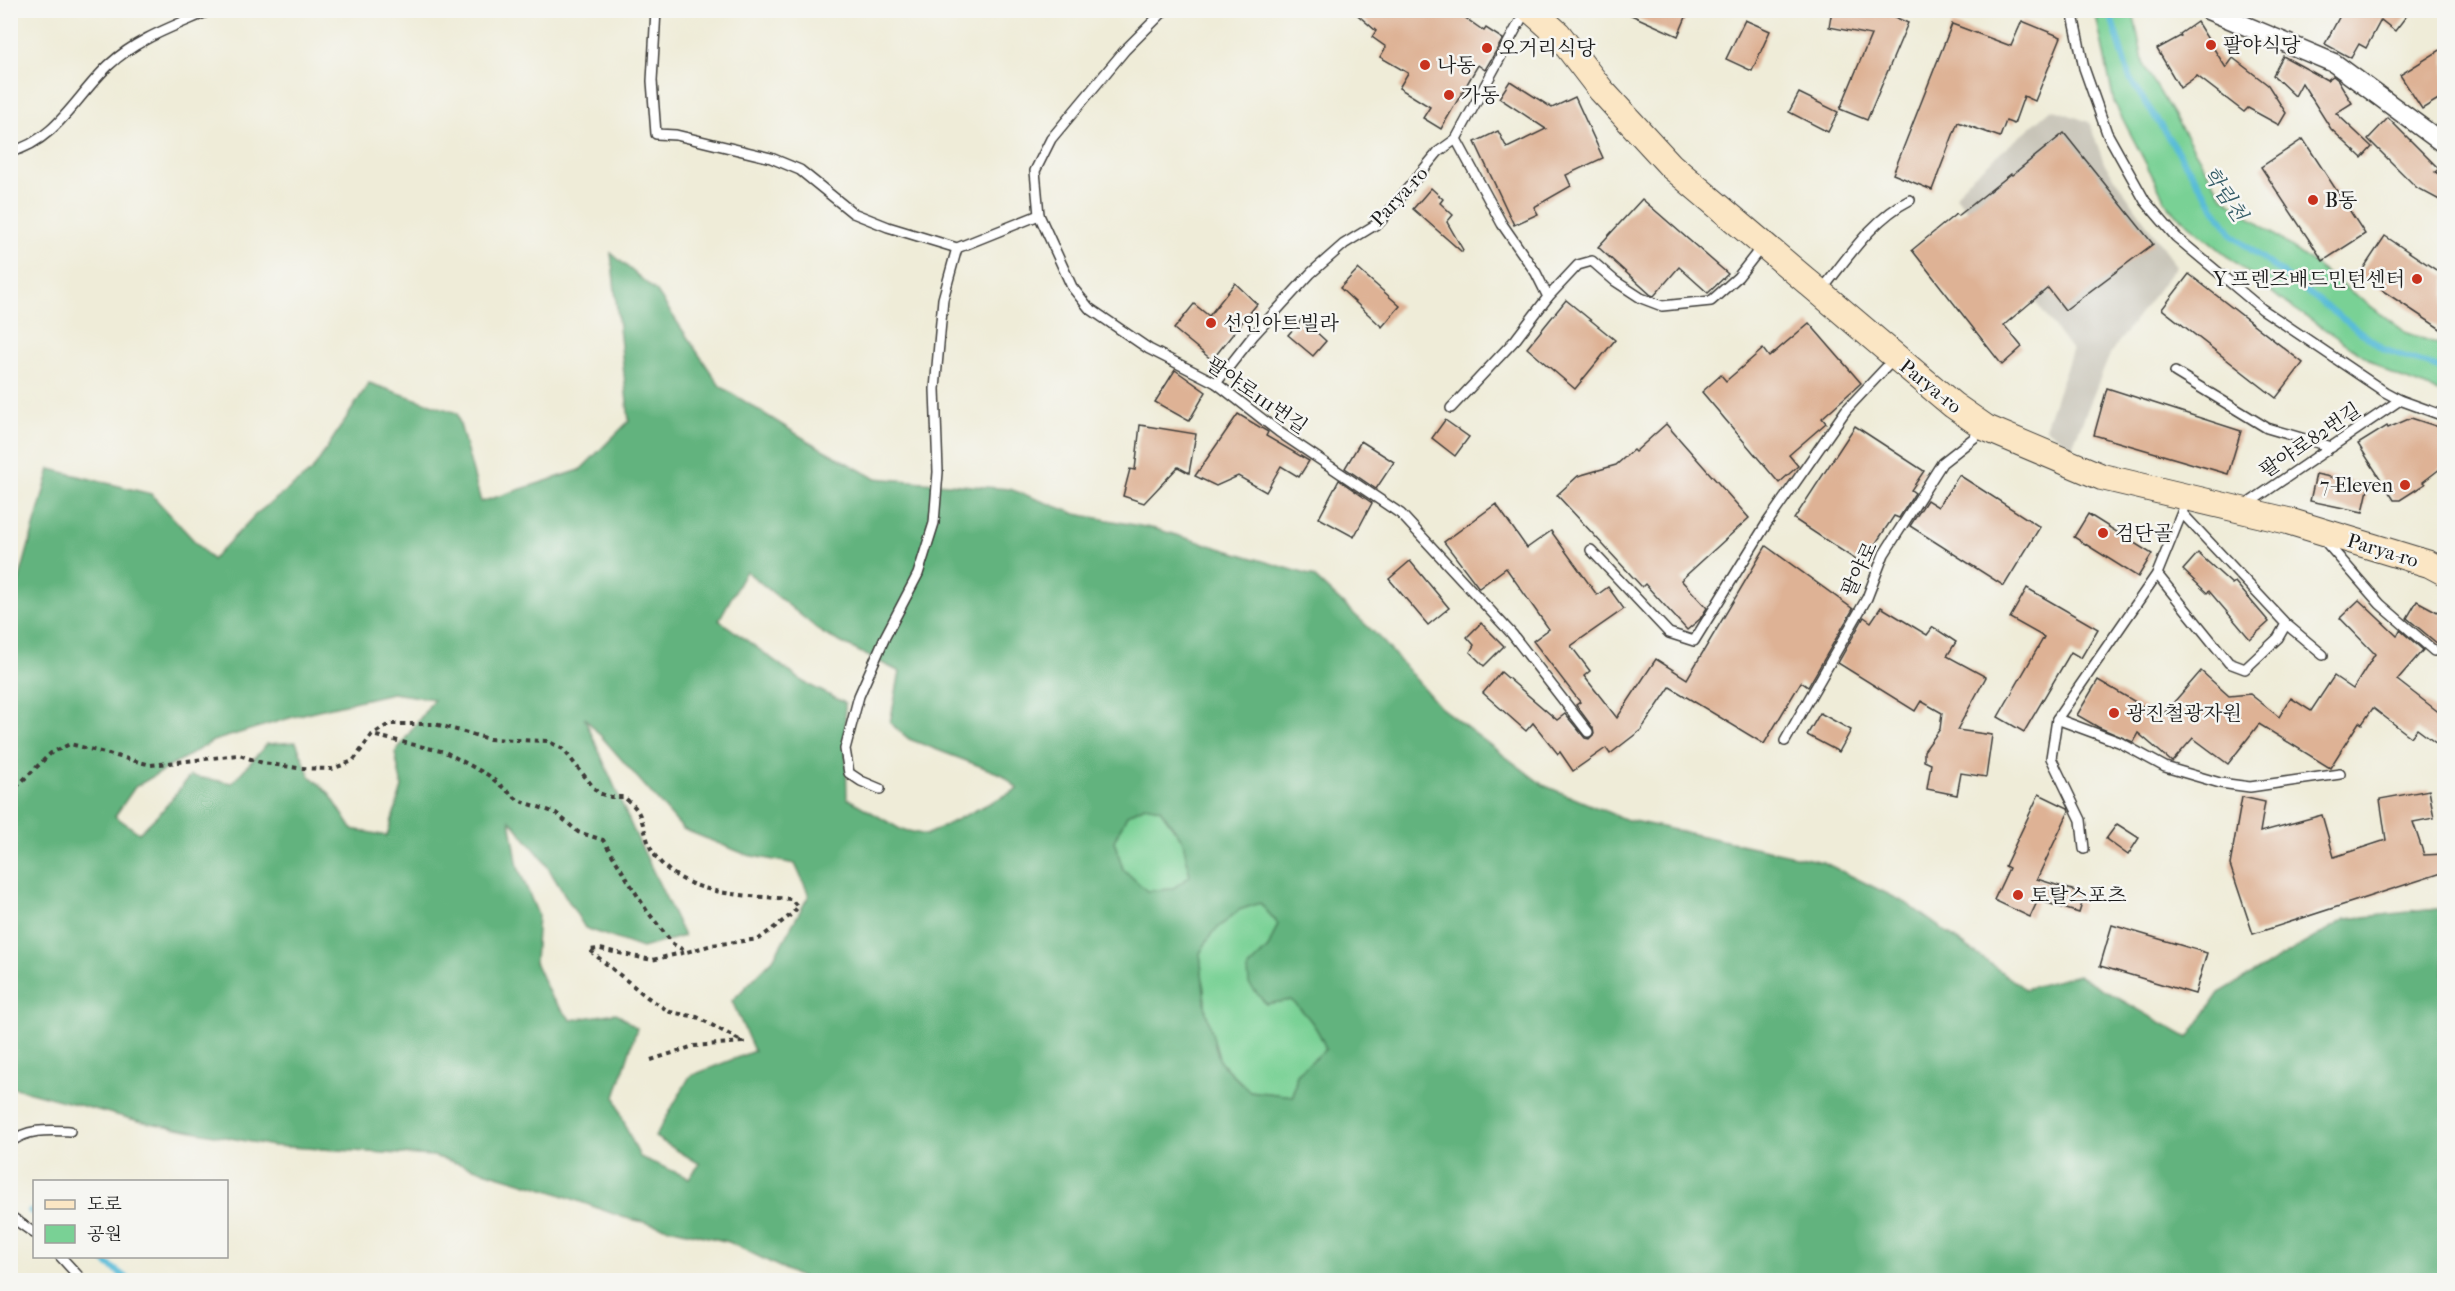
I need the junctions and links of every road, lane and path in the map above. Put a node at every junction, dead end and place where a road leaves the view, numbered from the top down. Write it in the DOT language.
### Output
graph roads {
  1 [pos="211,10"];
  2 [pos="656,10"];
  3 [pos="1165,10"];
  4 [pos="1526,10"];
  5 [pos="1531,10"];
  6 [pos="2072,10"];
  7 [pos="2208,10"];
  8 [pos="1456,139"];
  9 [pos="2445,144"];
  10 [pos="10,152"];
  11 [pos="1910,200"];
  12 [pos="1039,215"];
  13 [pos="1763,245"];
  14 [pos="957,248"];
  15 [pos="1819,293"];
  16 [pos="1548,297"];
  17 [pos="1896,357"];
  18 [pos="2175,372"];
  19 [pos="1216,383"];
  20 [pos="2400,400"];
  21 [pos="1451,408"];
  22 [pos="2445,416"];
  23 [pos="1986,428"];
  24 [pos="2332,447"];
  25 [pos="2185,505"];
  26 [pos="2239,510"];
  27 [pos="2314,529"];
  28 [pos="1591,550"];
  29 [pos="2445,572"];
  30 [pos="2157,574"];
  31 [pos="2286,624"];
  32 [pos="2434,651"];
  33 [pos="2323,655"];
  34 [pos="2057,719"];
  35 [pos="1588,732"];
  36 [pos="372,735"];
  37 [pos="1785,741"];
  38 [pos="2340,774"];
  39 [pos="880,789"];
  40 [pos="10,793"];
  41 [pos="2084,849"];
  42 [pos="687,952"];
  43 [pos="651,1060"];
  44 [pos="70,1131"];
  45 [pos="10,1143"];
  46 [pos="10,1216"];
  47 [pos="33,1232"];
  48 [pos="61,1258"];
  49 [pos="82,1281"];
  1 -- 10 [label="lane"];
  2 -- 14 [label="lane"];
  3 -- 12 [label="lane, 팔야로111번길"];
  4 -- 8 [label="lane, Parya-ro"];
  5 -- 13 [label="street, Parya-ro"];
  6 -- 20 [label="lane, 팔야로82번길"];
  7 -- 9 [label="street"];
  8 -- 16 [label="lane"];
  8 -- 19 [label="lane, Parya-ro"];
  11 -- 15 [label="lane"];
  12 -- 14 [label="lane"];
  12 -- 19 [label="lane, 팔야로111번길"];
  13 -- 15 [label="street, Parya-ro"];
  13 -- 16 [label="lane"];
  14 -- 39 [label="lane"];
  15 -- 17 [label="street, Parya-ro"];
  16 -- 21 [label="lane"];
  17 -- 23 [label="street, Parya-ro"];
  17 -- 28 [label="lane"];
  18 -- 24 [label="lane"];
  19 -- 35 [label="lane, 팔야로111번길"];
  20 -- 22 [label="lane, 팔야로82번길"];
  20 -- 24 [label="lane, 팔야로82번길"];
  23 -- 25 [label="street, Parya-ro"];
  23 -- 37 [label="lane, 팔야로"];
  24 -- 26 [label="lane, 팔야로82번길"];
  25 -- 26 [label="street, Parya-ro"];
  25 -- 30 [label="lane"];
  25 -- 31 [label="lane"];
  26 -- 27 [label="street, Parya-ro"];
  27 -- 29 [label="street, Parya-ro"];
  27 -- 32 [label="lane"];
  30 -- 31 [label="lane"];
  30 -- 34 [label="lane"];
  31 -- 33 [label="lane"];
  34 -- 38 [label="lane"];
  34 -- 41 [label="lane"];
  36 -- 40 [label="path"];
  36 -- 42 [label="path"];
  36 -- 42 [label="path"];
  42 -- 43 [label="path"];
  44 -- 45 [label="lane"];
  46 -- 47 [label="lane"];
  48 -- 49 [label="lane"];
}
